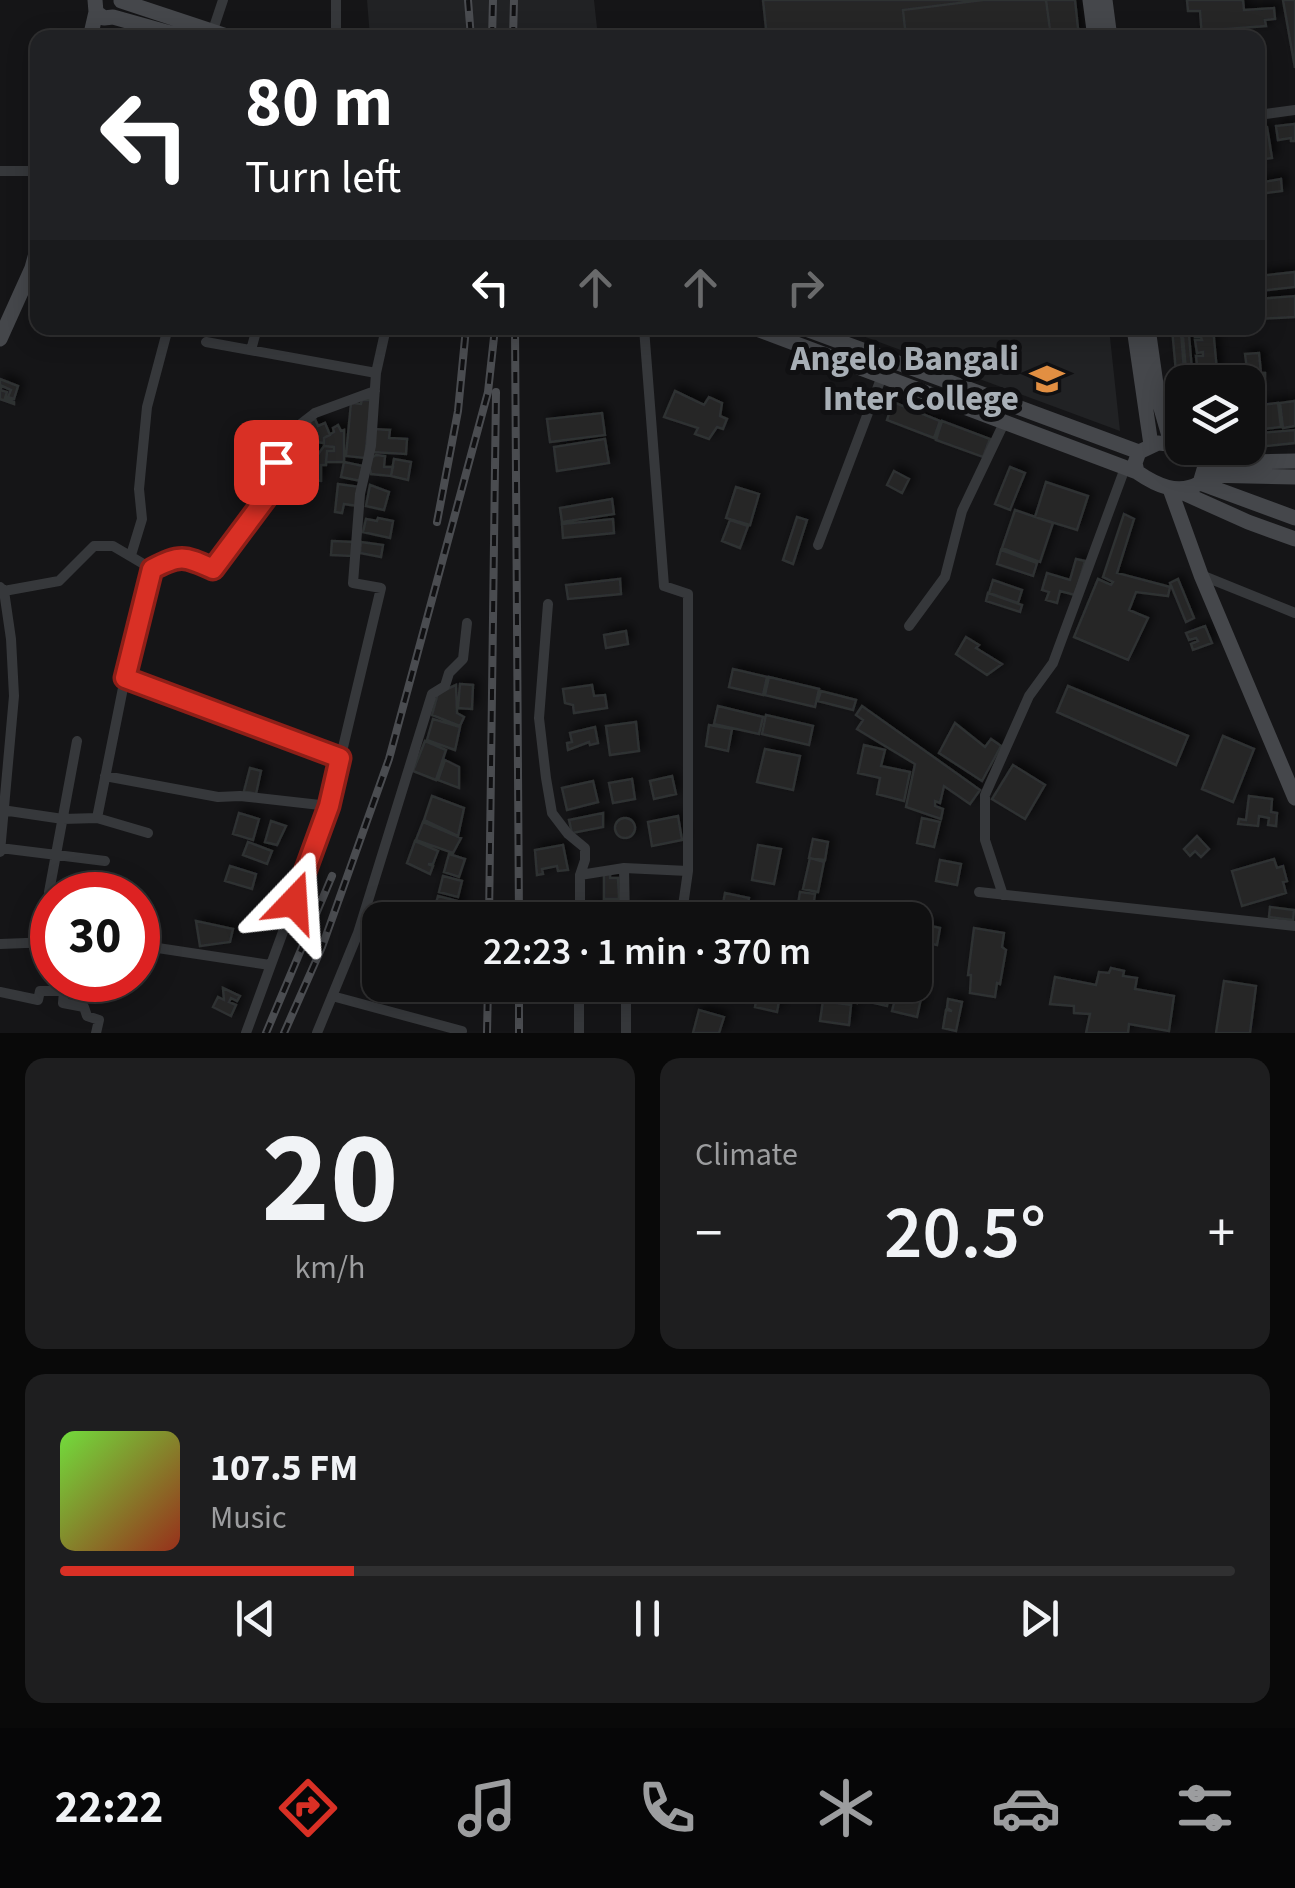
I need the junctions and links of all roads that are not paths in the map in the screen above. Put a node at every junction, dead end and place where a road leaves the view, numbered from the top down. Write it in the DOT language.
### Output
graph roads {
  1 [pos="120,0"];
  2 [pos="223,0"];
  3 [pos="336,0"];
  4 [pos="1090,0"];
  5 [pos="1105,0"];
  6 [pos="103,12"];
  7 [pos="154,30"];
  8 [pos="213,30"];
  9 [pos="336,30"];
  10 [pos="1094,30"];
  11 [pos="1109,30"];
  12 [pos="1295,110"];
  13 [pos="1265,113"];
  14 [pos="0,170"];
  15 [pos="30,171"];
  16 [pos="30,279"];
  17 [pos="166,335"];
  18 [pos="255,335"];
  19 [pos="384,335"];
  20 [pos="645,335"];
  21 [pos="773,335"];
  22 [pos="823,335"];
  23 [pos="1135,335"];
  24 [pos="1149,335"];
  25 [pos="0,339"];
  26 [pos="206,342"];
  27 [pos="251,350"];
  28 [pos="376,373"];
  29 [pos="882,376"];
  30 [pos="375,391"];
  31 [pos="1004,423"];
  32 [pos="1165,423"];
  33 [pos="1165,445"];
  34 [pos="1145,449"];
  35 [pos="1295,462"];
  36 [pos="1203,465"];
  37 [pos="1131,470"];
  38 [pos="1204,474"];
  39 [pos="1295,476"];
  40 [pos="1174,490"];
  41 [pos="1295,518"];
  42 [pos="1295,539"];
  43 [pos="818,545"];
  44 [pos="131,555"];
  45 [pos="152,569"];
  46 [pos="1201,575"];
  47 [pos="2,589"];
  48 [pos="548,604"];
  49 [pos="1295,613"];
  50 [pos="467,623"];
  51 [pos="909,626"];
  52 [pos="125,678"];
  53 [pos="77,741"];
  54 [pos="340,758"];
  55 [pos="4,759"];
  56 [pos="105,776"];
  57 [pos="1295,798"];
  58 [pos="329,806"];
  59 [pos="2,810"];
  60 [pos="63,818"];
  61 [pos="97,818"];
  62 [pos="148,833"];
  63 [pos="0,850"];
  64 [pos="54,857"];
  65 [pos="105,861"];
  66 [pos="624,868"];
  67 [pos="688,870"];
  68 [pos="52,872"];
  69 [pos="580,875"];
  70 [pos="979,892"];
  71 [pos="1003,895"];
  72 [pos="580,902"];
  73 [pos="625,902"];
  74 [pos="683,902"];
  75 [pos="1295,926"];
  76 [pos="30,943"];
  77 [pos="0,944"];
  78 [pos="160,948"];
  79 [pos="270,965"];
  80 [pos="0,992"];
  81 [pos="332,996"];
  82 [pos="580,1002"];
  83 [pos="626,1002"];
  84 [pos="462,1032"];
  85 [pos="96,1033"];
  86 [pos="246,1033"];
  87 [pos="316,1033"];
  88 [pos="579,1033"];
  89 [pos="626,1033"];
  1 -- 6 [label="main road"];
  1 -- 8 [label="main road"];
  2 -- 8 [label="street"];
  3 -- 9 [label="street"];
  4 -- 10 [label="main road"];
  5 -- 11 [label="main road"];
  6 -- 7 [label="main road"];
  12 -- 13 [label="street"];
  14 -- 15 [label="street"];
  16 -- 25 [label="main road"];
  17 -- 44 [label="street"];
  18 -- 27 [label="street"];
  19 -- 28 [label="street"];
  20 -- 67 [label="street"];
  21 -- 29 [label="main road"];
  22 -- 34 [label="main road"];
  23 -- 34 [label="main road"];
  24 -- 32 [label="main road"];
  26 -- 27 [label="street"];
  27 -- 28 [label="street"];
  28 -- 30 [label="street"];
  29 -- 31 [label="main road"];
  29 -- 43 [label="street"];
  30 -- 45 [label="street"];
  30 -- 54 [label="street"];
  31 -- 37 [label="main road"];
  31 -- 51 [label="street"];
  33 -- 34 [label="main road"];
  34 -- 37 [label="main road"];
  35 -- 38 [label="main road"];
  36 -- 38 [label="main road"];
  37 -- 40 [label="main road"];
  37 -- 71 [label="street"];
  38 -- 39 [label="main road"];
  38 -- 40 [label="main road"];
  38 -- 41 [label="main road"];
  40 -- 42 [label="main road"];
  40 -- 46 [label="main road"];
  44 -- 45 [label="street"];
  44 -- 47 [label="street"];
  45 -- 52 [label="street"];
  46 -- 49 [label="street"];
  46 -- 57 [label="main road"];
  47 -- 55 [label="street"];
  48 -- 69 [label="street"];
  50 -- 81 [label="street"];
  52 -- 54 [label="street"];
  52 -- 56 [label="street"];
  53 -- 60 [label="street"];
  54 -- 58 [label="street"];
  55 -- 59 [label="street"];
  56 -- 58 [label="street"];
  56 -- 61 [label="street"];
  58 -- 79 [label="street"];
  59 -- 60 [label="street"];
  59 -- 63 [label="street"];
  60 -- 61 [label="street"];
  60 -- 64 [label="street"];
  61 -- 62 [label="street"];
  63 -- 64 [label="street"];
  64 -- 65 [label="street"];
  64 -- 68 [label="street"];
  66 -- 67 [label="street"];
  66 -- 69 [label="street"];
  66 -- 73 [label="street"];
  67 -- 74 [label="street"];
  69 -- 72 [label="street"];
  70 -- 71 [label="street"];
  71 -- 75 [label="street"];
  76 -- 77 [label="street"];
  78 -- 79 [label="street"];
  79 -- 86 [label="street"];
  80 -- 85 [label="street"];
  81 -- 84 [label="street"];
  81 -- 87 [label="street"];
  82 -- 88 [label="street"];
  83 -- 89 [label="street"];
}
